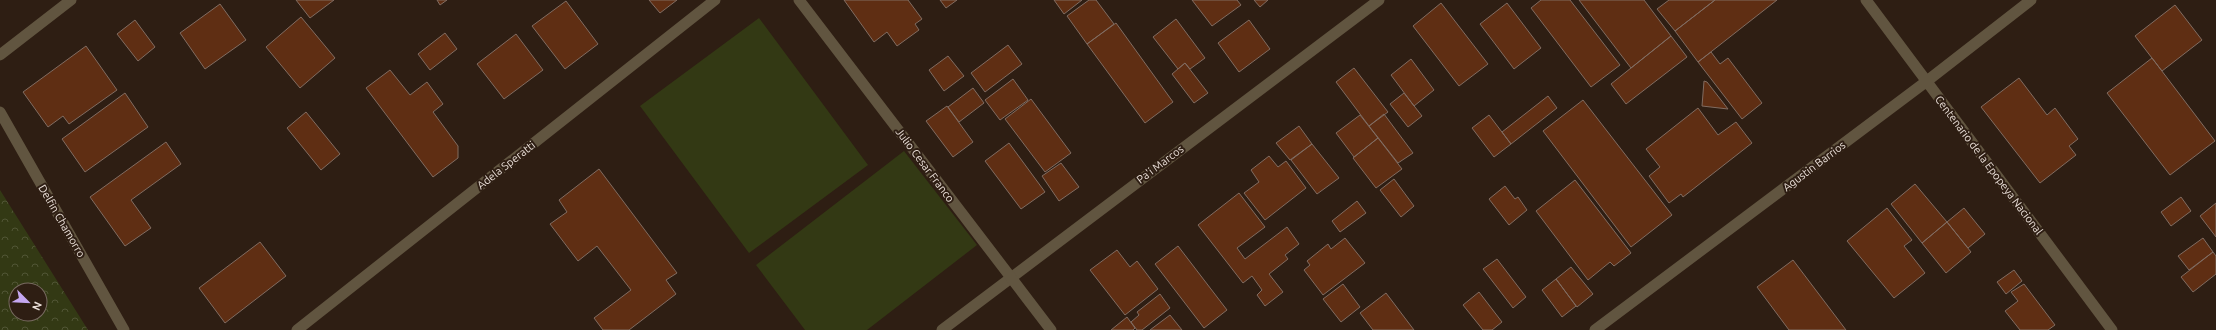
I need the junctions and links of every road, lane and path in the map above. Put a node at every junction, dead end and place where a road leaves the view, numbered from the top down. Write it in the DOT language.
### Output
graph roads {
  1 [pos="71,0"];
  2 [pos="715,0"];
  3 [pos="800,0"];
  4 [pos="1379,0"];
  5 [pos="1866,0"];
  6 [pos="2031,0"];
  7 [pos="0,55"];
  8 [pos="1927,81"];
  9 [pos="0,112"];
  10 [pos="1010,277"];
  11 [pos="124,330"];
  12 [pos="297,330"];
  13 [pos="942,330"];
  14 [pos="1051,330"];
  15 [pos="1595,330"];
  16 [pos="2112,330"];
  1 -- 7 [label="street"];
  2 -- 12 [label="street, Adela Speratti"];
  3 -- 10 [label="street, Julio Cesar Franco"];
  4 -- 10 [label="street, Pa'i Marcos"];
  5 -- 8 [label="street, Centenario de la Epopeya Nacional"];
  6 -- 8 [label="street, Agustin Barrios"];
  8 -- 15 [label="street, Agustin Barrios"];
  8 -- 16 [label="street, Centenario de la Epopeya Nacional"];
  9 -- 11 [label="street, Delfin Chamorro"];
  10 -- 13 [label="street, Pa'i Marcos"];
  10 -- 14 [label="street, Julio Cesar Franco"];
}
